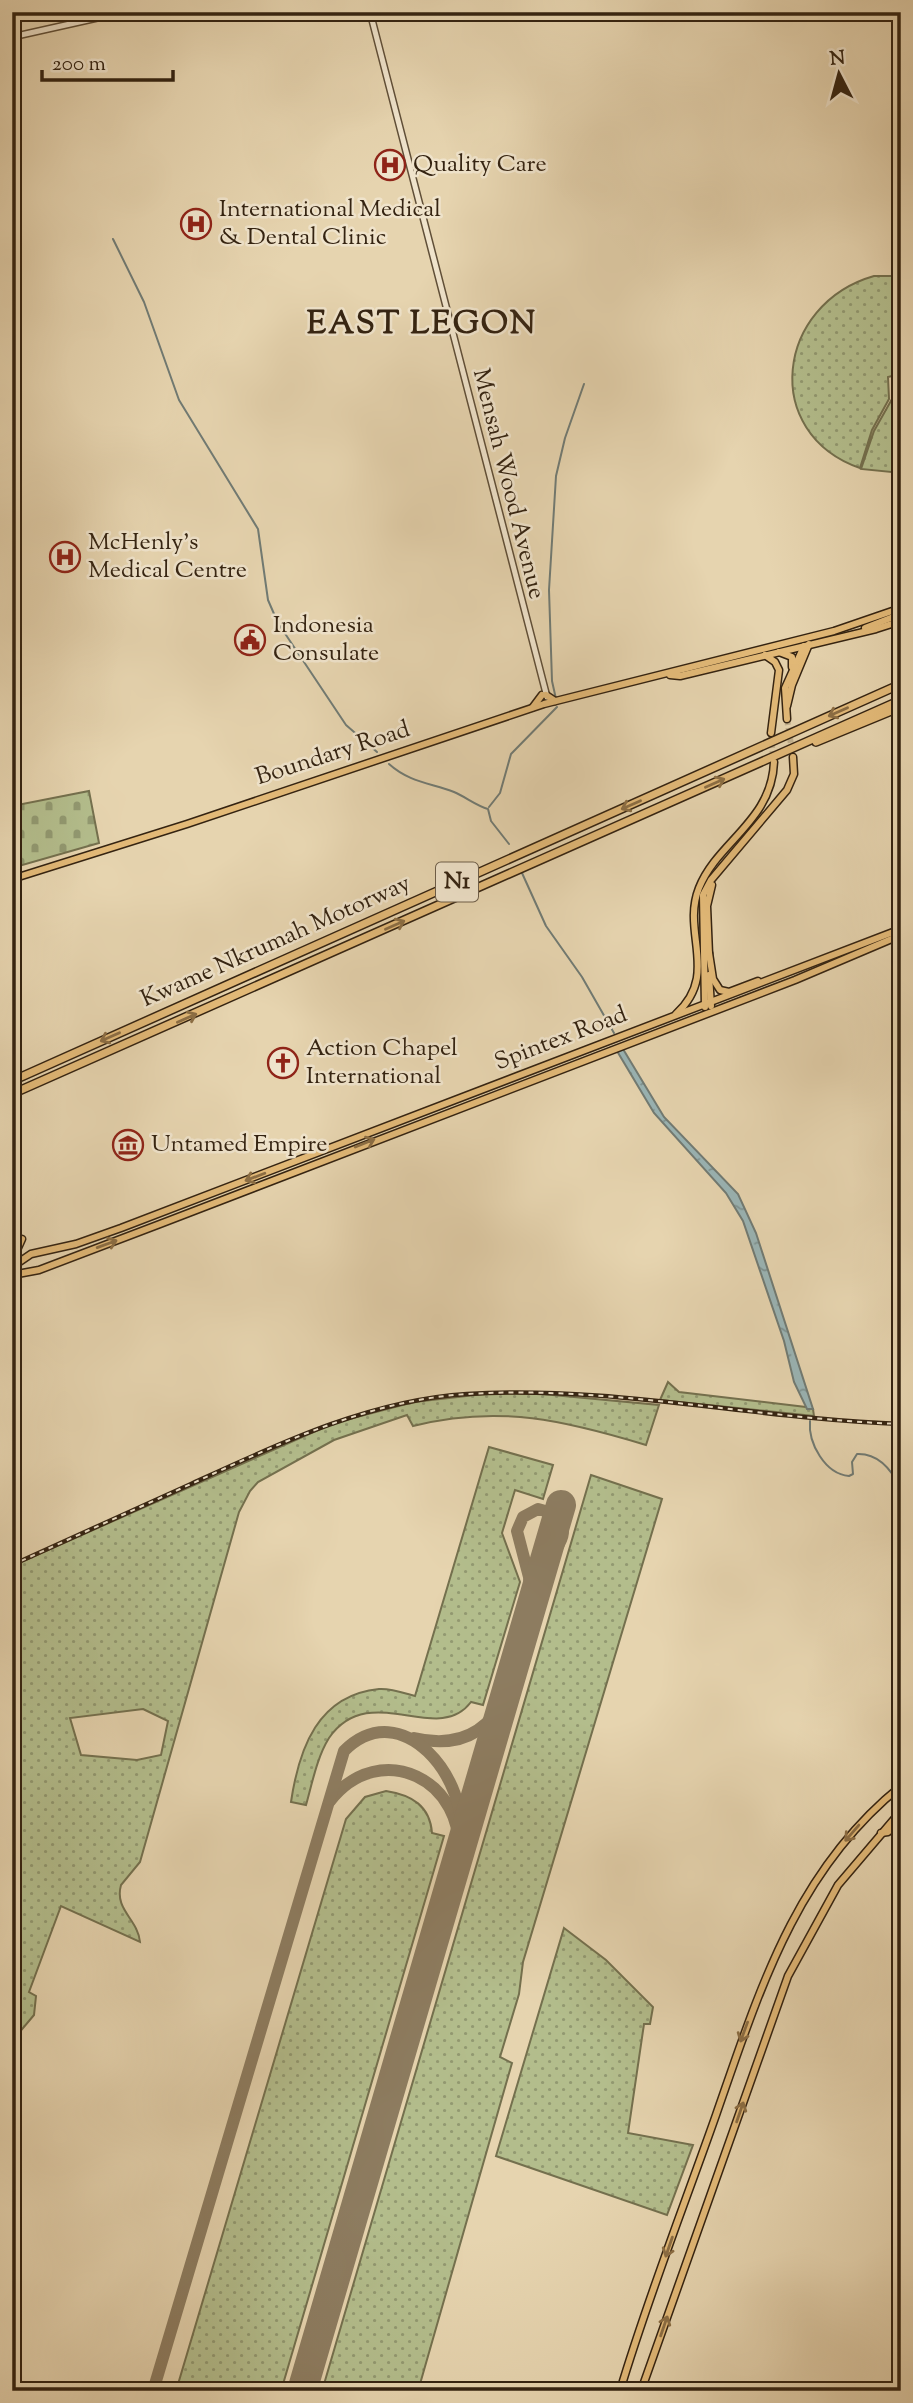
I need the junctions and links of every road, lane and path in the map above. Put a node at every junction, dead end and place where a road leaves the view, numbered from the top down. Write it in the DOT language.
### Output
graph roads {
  1 [pos="124,12"];
  2 [pos="370,12"];
  3 [pos="12,37"];
  4 [pos="901,608"];
  5 [pos="901,614"];
  6 [pos="901,621"];
  7 [pos="857,632"];
  8 [pos="808,641"];
  9 [pos="824,641"];
  10 [pos="778,652"];
  11 [pos="765,655"];
  12 [pos="803,661"];
  13 [pos="791,672"];
  14 [pos="668,675"];
  15 [pos="901,684"];
  16 [pos="544,695"];
  17 [pos="901,700"];
  18 [pos="549,703"];
  19 [pos="901,707"];
  20 [pos="532,708"];
  21 [pos="786,711"];
  22 [pos="787,719"];
  23 [pos="771,733"];
  24 [pos="798,746"];
  25 [pos="793,757"];
  26 [pos="774,762"];
  27 [pos="739,848"];
  28 [pos="727,850"];
  29 [pos="717,874"];
  30 [pos="12,879"];
  31 [pos="901,929"];
  32 [pos="901,936"];
  33 [pos="709,953"];
  34 [pos="820,961"];
  35 [pos="708,1009"];
  36 [pos="672,1018"];
  37 [pos="12,1080"];
  38 [pos="12,1094"];
  39 [pos="22,1239"];
  40 [pos="37,1254"];
  41 [pos="27,1259"];
  42 [pos="12,1261"];
  43 [pos="43,1266"];
  44 [pos="12,1267"];
  45 [pos="33,1270"];
  46 [pos="12,1275"];
  47 [pos="901,1786"];
  48 [pos="901,1811"];
  49 [pos="901,1818"];
  50 [pos="879,1834"];
  51 [pos="620,2391"];
  52 [pos="641,2391"];
  1 -- 3 [label="street"];
  2 -- 16 [label="street, Mensah Wood Avenue"];
  4 -- 8 [label="main road, Boundary Road"];
  5 -- 7 [label="main road"];
  6 -- 7 [label="main road, Boundary Road"];
  7 -- 9 [label="main road, Boundary Road"];
  8 -- 9 [label="main road, Boundary Road"];
  8 -- 10 [label="main road, Boundary Road"];
  8 -- 12 [label="main road"];
  8 -- 13 [label="main road"];
  8 -- 14 [label="main road, Boundary Road"];
  9 -- 12 [label="main road"];
  10 -- 11 [label="main road, Boundary Road"];
  10 -- 13 [label="main road"];
  11 -- 14 [label="main road, Boundary Road"];
  11 -- 23 [label="main road"];
  12 -- 21 [label="main road"];
  13 -- 21 [label="main road"];
  14 -- 18 [label="main road, Boundary Road"];
  15 -- 37 [label="highway, Kwame Nkrumah Motorway / N1, one-way"];
  16 -- 18 [label="main road"];
  16 -- 18 [label="street, Mensah Wood Avenue"];
  16 -- 20 [label="main road"];
  17 -- 24 [label="highway, Kwame Nkrumah Motorway / N1"];
  18 -- 20 [label="main road, Boundary Road"];
  19 -- 24 [label="highway"];
  20 -- 30 [label="main road, Boundary Road"];
  21 -- 22 [label="main road"];
  38 -- 24 [label="highway, Kwame Nkrumah Motorway / N1, one-way"];
  25 -- 27 [label="main road"];
  26 -- 28 [label="main road"];
  27 -- 28 [label="main road"];
  27 -- 29 [label="main road"];
  28 -- 36 [label="main road"];
  29 -- 33 [label="main road"];
  29 -- 35 [label="main road"];
  31 -- 34 [label="main road, Spintex Road"];
  32 -- 35 [label="main road, Spintex Road"];
  33 -- 34 [label="main road"];
  33 -- 35 [label="main road"];
  34 -- 35 [label="main road, Spintex Road"];
  35 -- 36 [label="main road, Spintex Road"];
  43 -- 35 [label="main road, Spintex Road, one-way"];
  36 -- 40 [label="main road, Spintex Road, one-way"];
  39 -- 42 [label="main road"];
  40 -- 41 [label="main road, Spintex Road"];
  40 -- 43 [label="main road"];
  41 -- 44 [label="main road, Spintex Road"];
  41 -- 45 [label="main road"];
  43 -- 45 [label="main road, Spintex Road"];
  45 -- 46 [label="main road, Spintex Road"];
  47 -- 51 [label="main road, one-way"];
  48 -- 50 [label="main road"];
  49 -- 50 [label="main road"];
  52 -- 50 [label="main road, one-way"];
}
